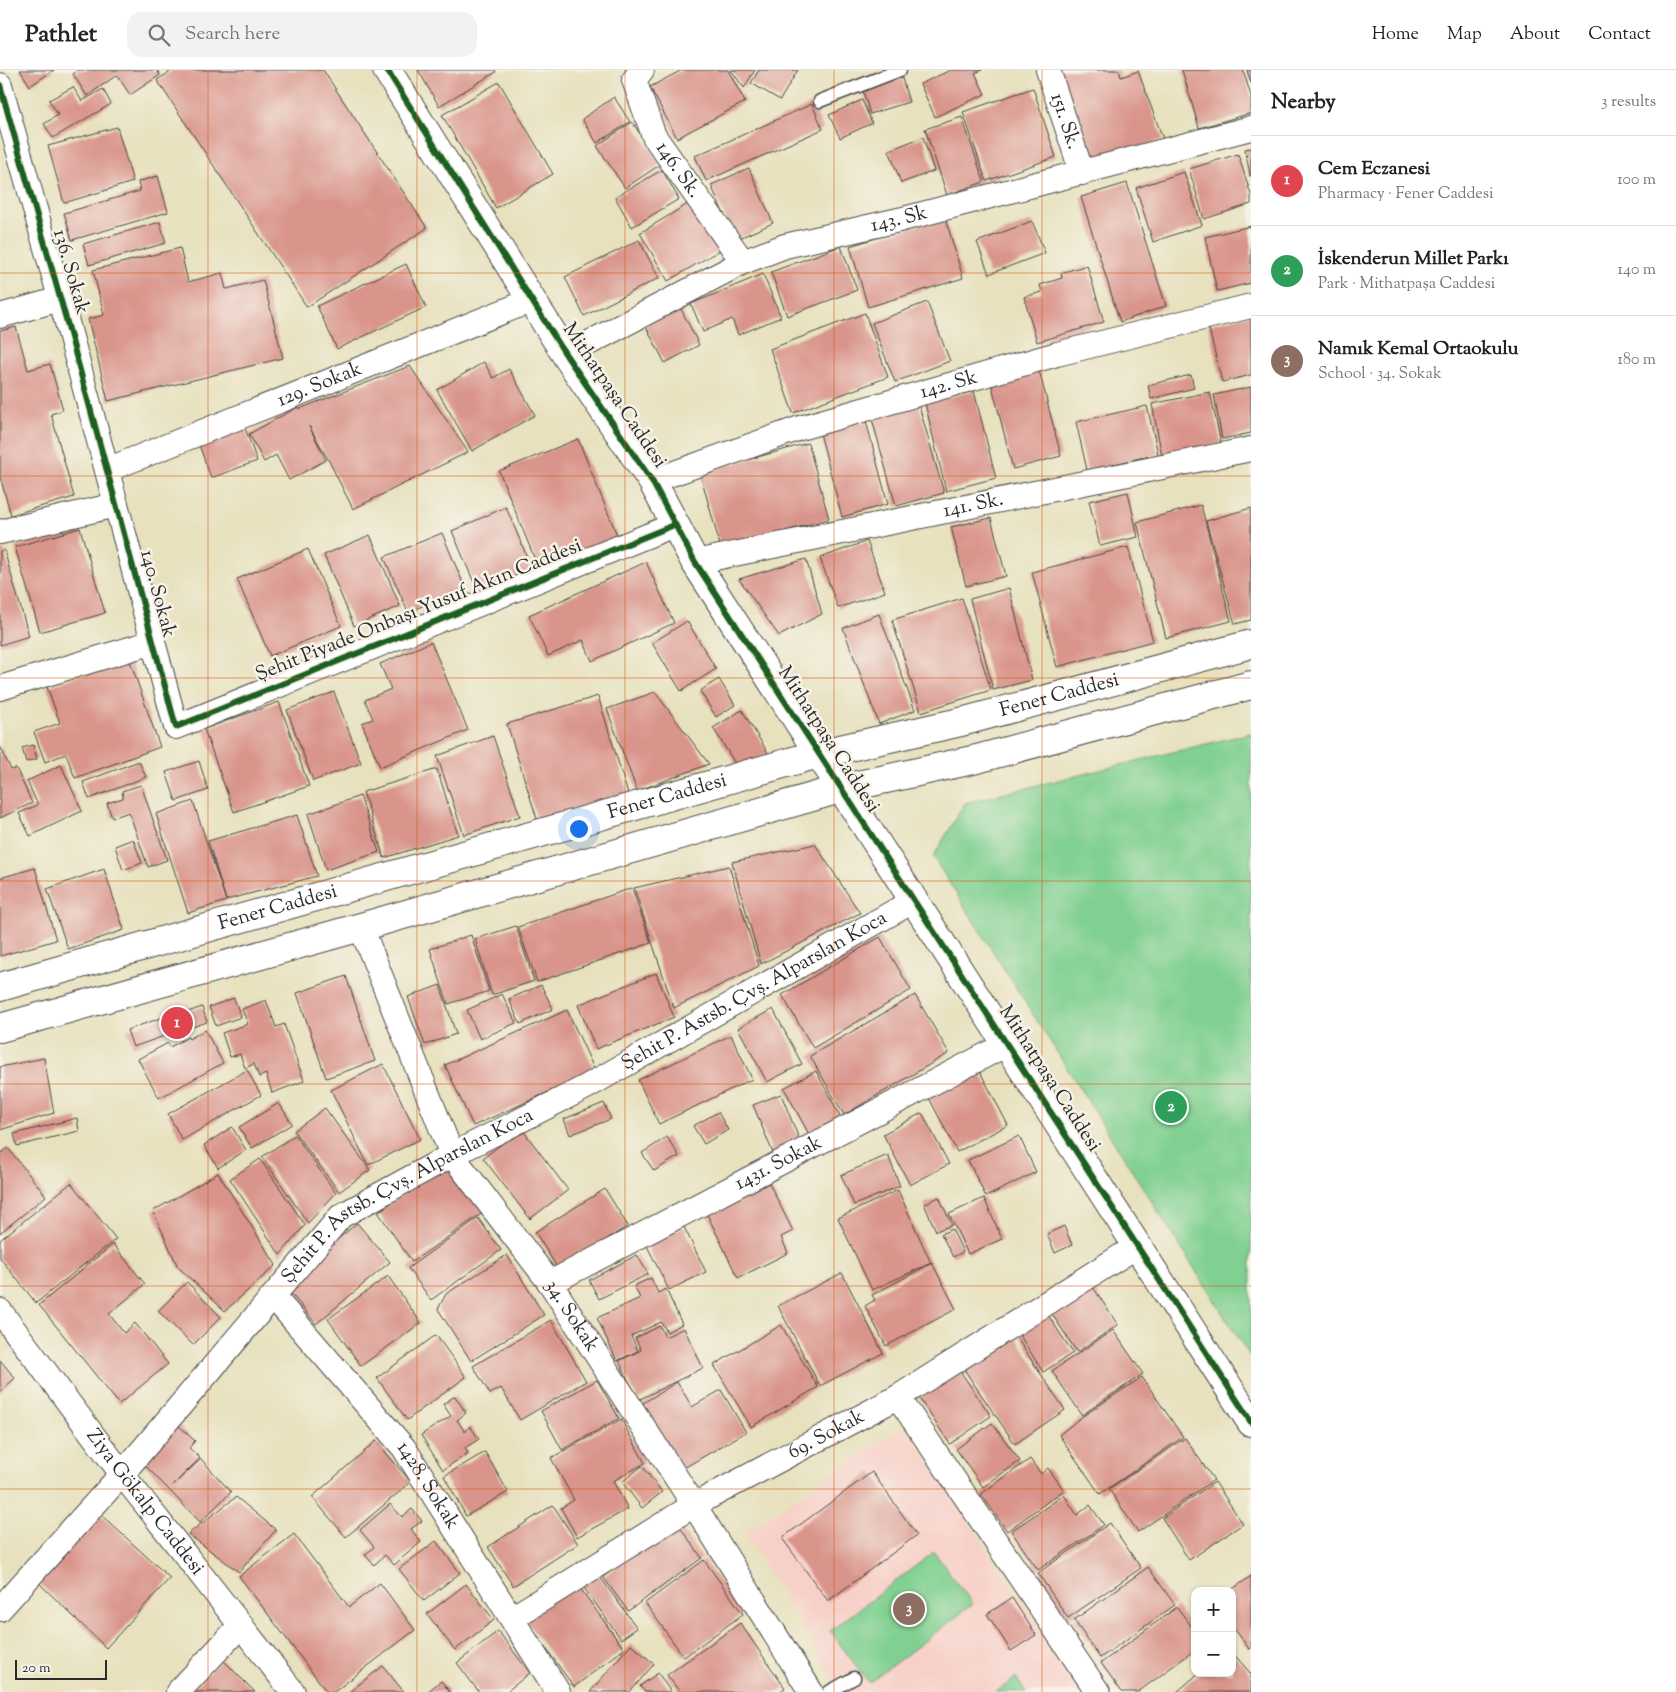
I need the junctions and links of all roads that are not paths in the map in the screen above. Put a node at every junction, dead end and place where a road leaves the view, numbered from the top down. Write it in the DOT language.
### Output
graph roads {
  1 [pos="387,70"];
  2 [pos="642,70"];
  3 [pos="900,70"];
  4 [pos="1048,70"];
  5 [pos="0,85"];
  6 [pos="820,101"];
  7 [pos="1251,128"];
  8 [pos="1082,173"];
  9 [pos="743,262"];
  10 [pos="60,299"];
  11 [pos="532,300"];
  12 [pos="1251,306"];
  13 [pos="0,316"];
  14 [pos="566,355"];
  15 [pos="1251,448"];
  16 [pos="106,470"];
  17 [pos="652,481"];
  18 [pos="116,505"];
  19 [pos="674,525"];
  20 [pos="0,532"];
  21 [pos="695,562"];
  22 [pos="153,642"];
  23 [pos="1251,644"];
  24 [pos="1251,685"];
  25 [pos="0,688"];
  26 [pos="176,727"];
  27 [pos="818,754"];
  28 [pos="840,789"];
  29 [pos="913,901"];
  30 [pos="361,928"];
  31 [pos="0,987"];
  32 [pos="0,1028"];
  33 [pos="1007,1044"];
  34 [pos="452,1155"];
  35 [pos="1137,1246"];
  36 [pos="550,1283"];
  37 [pos="273,1296"];
  38 [pos="0,1311"];
  39 [pos="898,1397"];
  40 [pos="1251,1422"];
  41 [pos="122,1474"];
  42 [pos="694,1505"];
  43 [pos="0,1609"];
  44 [pos="512,1618"];
  45 [pos="241,1625"];
  46 [pos="854,1678"];
  47 [pos="178,1692"];
  48 [pos="293,1692"];
  49 [pos="558,1692"];
  50 [pos="811,1692"];
  51 [pos="829,1692"];
  52 [pos="1098,1692"];
  1 -- 11 [label="main road, Mithatpaşa Caddesi"];
  2 -- 9 [label="street, 146. Sk."];
  3 -- 6 [label="lane"];
  4 -- 8 [label="street, 151. Sk."];
  5 -- 10 [label="street, 136. Sokak"];
  7 -- 8 [label="street, 143. Sk"];
  8 -- 9 [label="street, 143. Sk"];
  9 -- 14 [label="street, 143. Sk"];
  10 -- 13 [label="street"];
  10 -- 16 [label="street, 136. Sokak"];
  11 -- 14 [label="main road, Mithatpaşa Caddesi"];
  11 -- 16 [label="street, 129. Sokak"];
  12 -- 17 [label="street, 142. Sk"];
  14 -- 17 [label="main road, Mithatpaşa Caddesi"];
  15 -- 21 [label="street, 141. Sk."];
  16 -- 18 [label="street, 140. Sokak"];
  17 -- 19 [label="main road, Mithatpaşa Caddesi"];
  18 -- 20 [label="street"];
  18 -- 22 [label="street, 140. Sokak"];
  19 -- 21 [label="main road, Mithatpaşa Caddesi"];
  19 -- 26 [label="street, Şehit Piyade Onbaşı Yusuf Akın Caddesi"];
  21 -- 27 [label="main road, Mithatpaşa Caddesi"];
  22 -- 25 [label="street"];
  22 -- 26 [label="street, 140. Sokak"];
  23 -- 27 [label="main road, Fener Caddesi"];
  24 -- 28 [label="main road, Fener Caddesi"];
  27 -- 28 [label="main road, Mithatpaşa Caddesi"];
  27 -- 31 [label="main road, Fener Caddesi"];
  28 -- 29 [label="main road, Mithatpaşa Caddesi"];
  28 -- 30 [label="main road, Fener Caddesi"];
  29 -- 33 [label="main road, Mithatpaşa Caddesi"];
  29 -- 34 [label="street, Şehit P. Astsb. Çvş. Alparslan Koca"];
  30 -- 32 [label="main road, Fener Caddesi"];
  30 -- 34 [label="street, 34. Sokak"];
  33 -- 35 [label="main road, Mithatpaşa Caddesi"];
  33 -- 36 [label="street, 1431. Sokak"];
  34 -- 36 [label="street, 34. Sokak"];
  34 -- 37 [label="street, Şehit P. Astsb. Çvş. Alparslan Koca"];
  35 -- 39 [label="street, 69. Sokak"];
  35 -- 40 [label="main road, Mithatpaşa Caddesi"];
  36 -- 42 [label="street, 34. Sokak"];
  37 -- 41 [label="street, Şehit P. Astsb. Çvş. Alparslan Koca"];
  37 -- 44 [label="street, 1428. Sokak"];
  38 -- 41 [label="street, Ziya Gökalp Caddesi"];
  39 -- 42 [label="street, 69. Sokak"];
  39 -- 52 [label="street"];
  41 -- 43 [label="street, Şehit P. Astsb. Çvş. Alparslan Koca"];
  41 -- 45 [label="street, Ziya Gökalp Caddesi"];
  42 -- 44 [label="street, 69. Sokak"];
  42 -- 50 [label="street, 34. Sokak"];
  44 -- 49 [label="street, 1428. Sokak"];
  45 -- 47 [label="street"];
  45 -- 48 [label="street, Ziya Gökalp Caddesi"];
  46 -- 51 [label="lane"];
}
